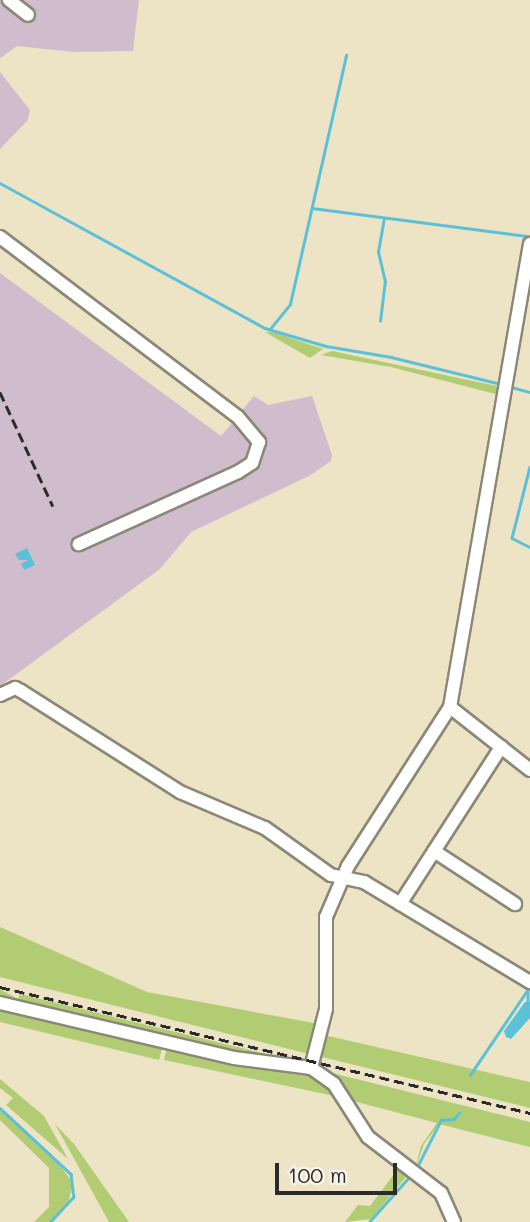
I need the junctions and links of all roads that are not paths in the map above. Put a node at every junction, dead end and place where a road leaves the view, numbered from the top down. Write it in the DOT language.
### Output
graph roads {
  1 [pos="9,0"];
  2 [pos="28,15"];
  3 [pos="0,237"];
  4 [pos="530,244"];
  5 [pos="79,544"];
  6 [pos="0,695"];
  7 [pos="450,707"];
  8 [pos="501,747"];
  9 [pos="530,770"];
  10 [pos="434,851"];
  11 [pos="344,878"];
  12 [pos="400,904"];
  13 [pos="515,904"];
  14 [pos="530,982"];
  15 [pos="0,1003"];
  16 [pos="311,1068"];
  17 [pos="454,1222"];
  1 -- 2 [label="street"];
  3 -- 5 [label="street"];
  4 -- 7 [label="street"];
  6 -- 11 [label="street"];
  7 -- 8 [label="street"];
  7 -- 11 [label="street"];
  8 -- 9 [label="street"];
  8 -- 10 [label="street"];
  10 -- 12 [label="street"];
  10 -- 13 [label="street"];
  11 -- 12 [label="street"];
  11 -- 16 [label="street"];
  12 -- 14 [label="street"];
  15 -- 16 [label="street"];
  16 -- 17 [label="street"];
}
